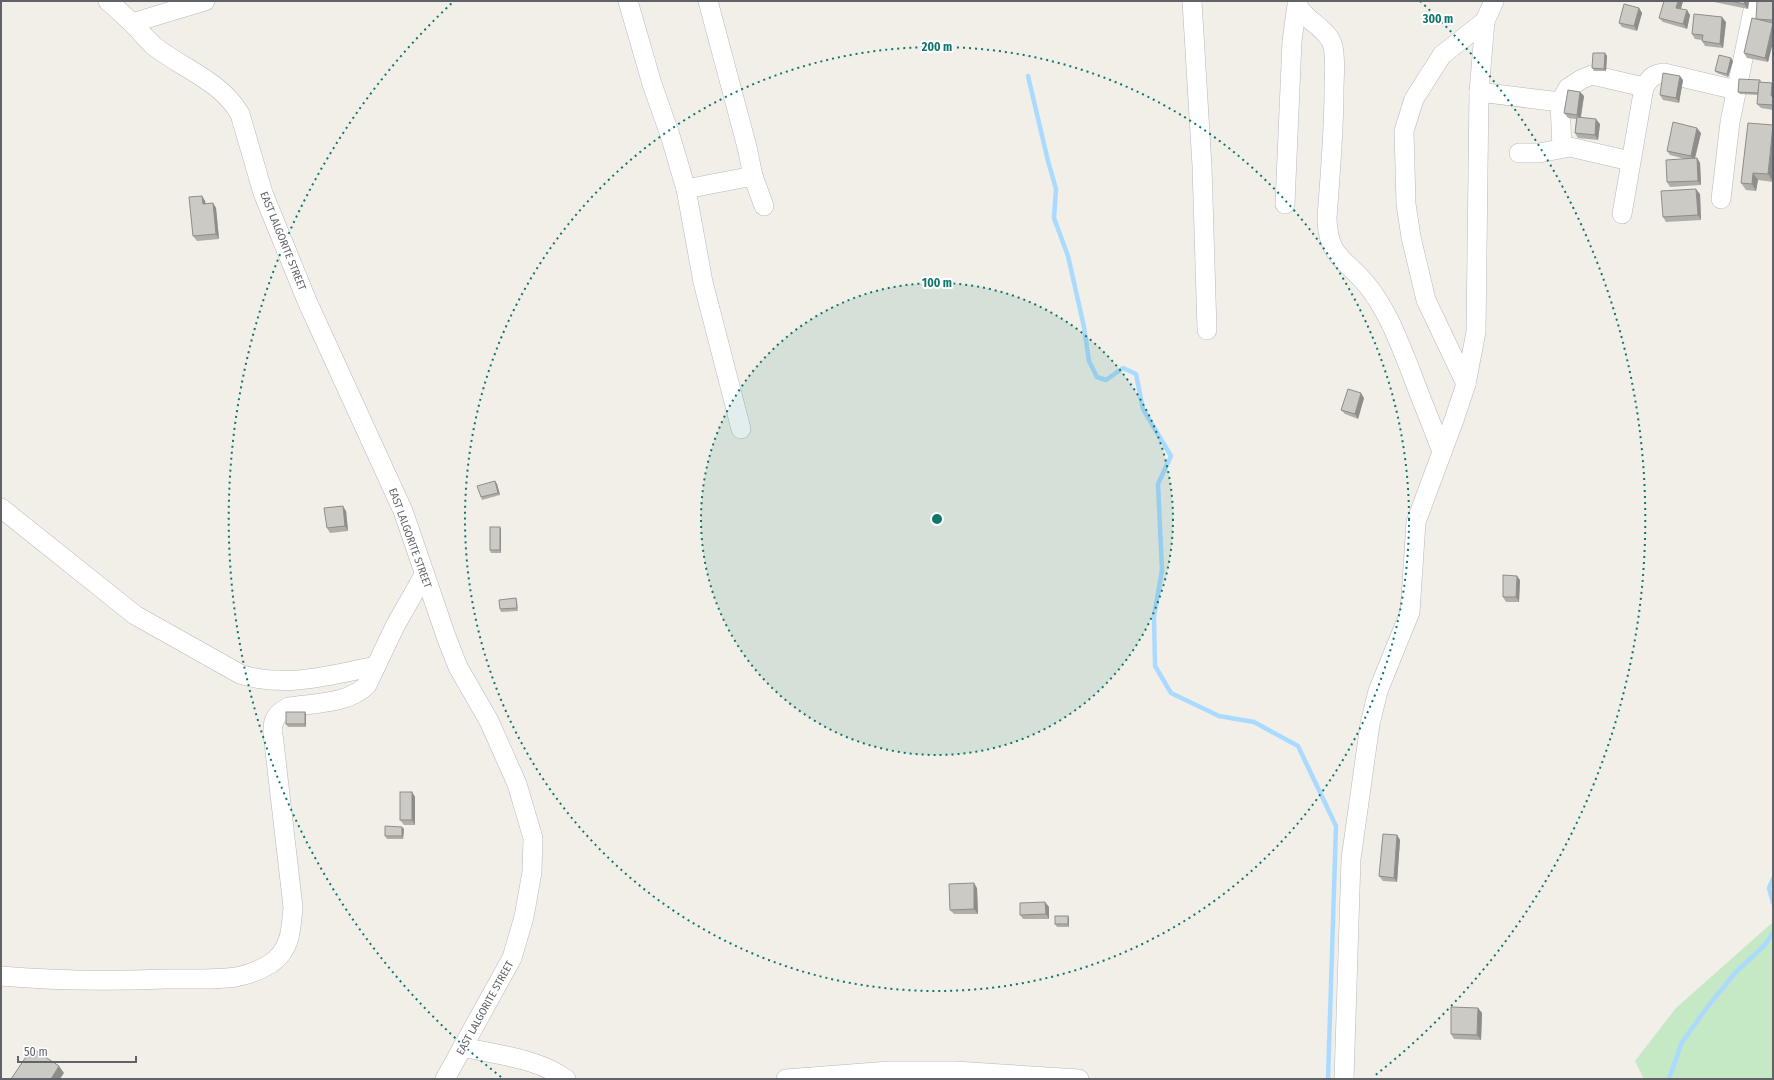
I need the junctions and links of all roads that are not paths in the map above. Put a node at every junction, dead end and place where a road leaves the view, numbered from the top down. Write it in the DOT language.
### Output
graph roads {
  1 [pos="108,1"];
  2 [pos="205,1"];
  3 [pos="628,1"];
  4 [pos="708,1"];
  5 [pos="1192,1"];
  6 [pos="1494,1"];
  7 [pos="1755,1"];
  8 [pos="1297,3"];
  9 [pos="1485,21"];
  10 [pos="132,23"];
  11 [pos="1644,87"];
  12 [pos="1736,90"];
  13 [pos="1479,92"];
  14 [pos="1560,102"];
  15 [pos="1562,148"];
  16 [pos="1519,153"];
  17 [pos="1630,161"];
  18 [pos="753,176"];
  19 [pos="686,189"];
  20 [pos="1721,199"];
  21 [pos="1285,204"];
  22 [pos="764,206"];
  23 [pos="1622,214"];
  24 [pos="1207,330"];
  25 [pos="1466,384"];
  26 [pos="740,429"];
  27 [pos="1442,452"];
  28 [pos="1,508"];
  29 [pos="424,575"];
  30 [pos="376,666"];
  31 [pos="1,976"];
  32 [pos="463,1047"];
  33 [pos="954,1075"];
  34 [pos="445,1079"];
  35 [pos="566,1079"];
  36 [pos="786,1079"];
  37 [pos="1080,1079"];
  38 [pos="1344,1079"];
  1 -- 10 [label="street, EAST LALGORITE STREET"];
  2 -- 10 [label="street"];
  3 -- 19 [label="street"];
  4 -- 18 [label="street"];
  5 -- 24 [label="street"];
  6 -- 9 [label="street"];
  7 -- 12 [label="street"];
  8 -- 21 [label="street"];
  8 -- 27 [label="street"];
  9 -- 13 [label="street"];
  9 -- 25 [label="street"];
  10 -- 29 [label="street, EAST LALGORITE STREET"];
  11 -- 12 [label="street"];
  11 -- 14 [label="street"];
  11 -- 17 [label="street"];
  12 -- 20 [label="street"];
  13 -- 14 [label="street"];
  13 -- 25 [label="street"];
  14 -- 15 [label="street"];
  15 -- 16 [label="street"];
  15 -- 17 [label="street"];
  17 -- 23 [label="street"];
  18 -- 19 [label="street"];
  18 -- 22 [label="street"];
  19 -- 26 [label="street"];
  25 -- 27 [label="street"];
  27 -- 38 [label="street"];
  28 -- 30 [label="street"];
  29 -- 30 [label="street"];
  29 -- 32 [label="street, EAST LALGORITE STREET"];
  30 -- 31 [label="street"];
  32 -- 34 [label="street, EAST LALGORITE STREET"];
  32 -- 35 [label="street"];
  33 -- 36 [label="street"];
  33 -- 37 [label="street"];
}
